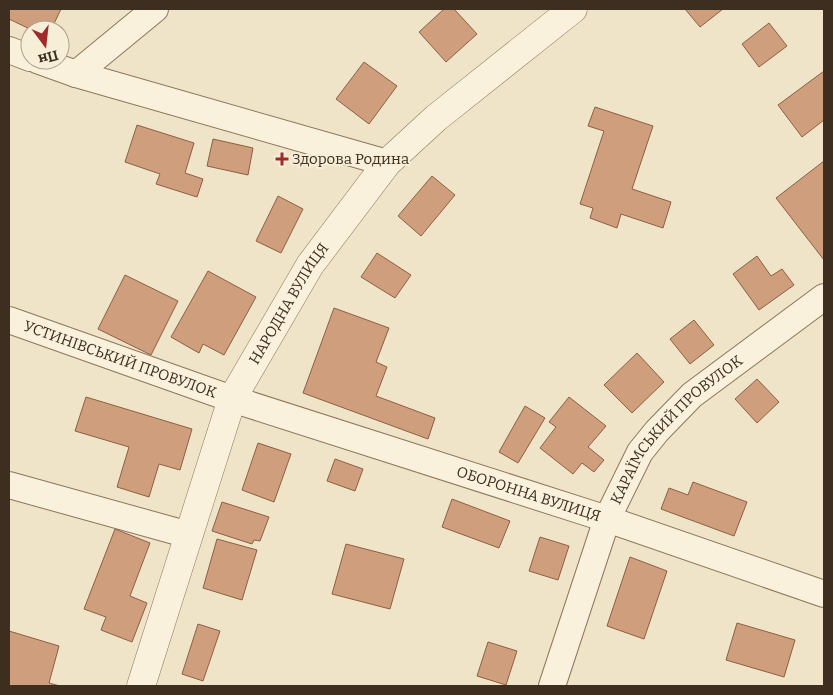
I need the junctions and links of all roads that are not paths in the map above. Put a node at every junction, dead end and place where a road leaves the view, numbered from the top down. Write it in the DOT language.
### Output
graph roads {
  1 [pos="155,9"];
  2 [pos="573,9"];
  3 [pos="65,70"];
  4 [pos="76,74"];
  5 [pos="387,163"];
  6 [pos="824,297"];
  7 [pos="9,320"];
  8 [pos="232,399"];
  9 [pos="9,484"];
  10 [pos="607,520"];
  11 [pos="189,535"];
  12 [pos="824,593"];
  13 [pos="141,686"];
  14 [pos="552,686"];
  1 -- 4 [label="street"];
  2 -- 5 [label="street, НАРОДНА ВУЛИЦЯ"];
  3 -- 4 [label="street"];
  4 -- 5 [label="street"];
  5 -- 8 [label="street, НАРОДНА ВУЛИЦЯ"];
  6 -- 10 [label="street, КАРАЇМСЬКИЙ ПРОВУЛОК"];
  7 -- 8 [label="street, УСТИНІВСЬКИЙ ПРОВУЛОК"];
  8 -- 10 [label="street, ОБОРОННА ВУЛИЦЯ"];
  8 -- 11 [label="street, НАРОДНА ВУЛИЦЯ"];
  9 -- 11 [label="street"];
  10 -- 12 [label="street, ОБОРОННА ВУЛИЦЯ"];
  10 -- 14 [label="street, КАРАЇМСЬКИЙ ПРОВУЛОК"];
  11 -- 13 [label="street, НАРОДНА ВУЛИЦЯ"];
}
